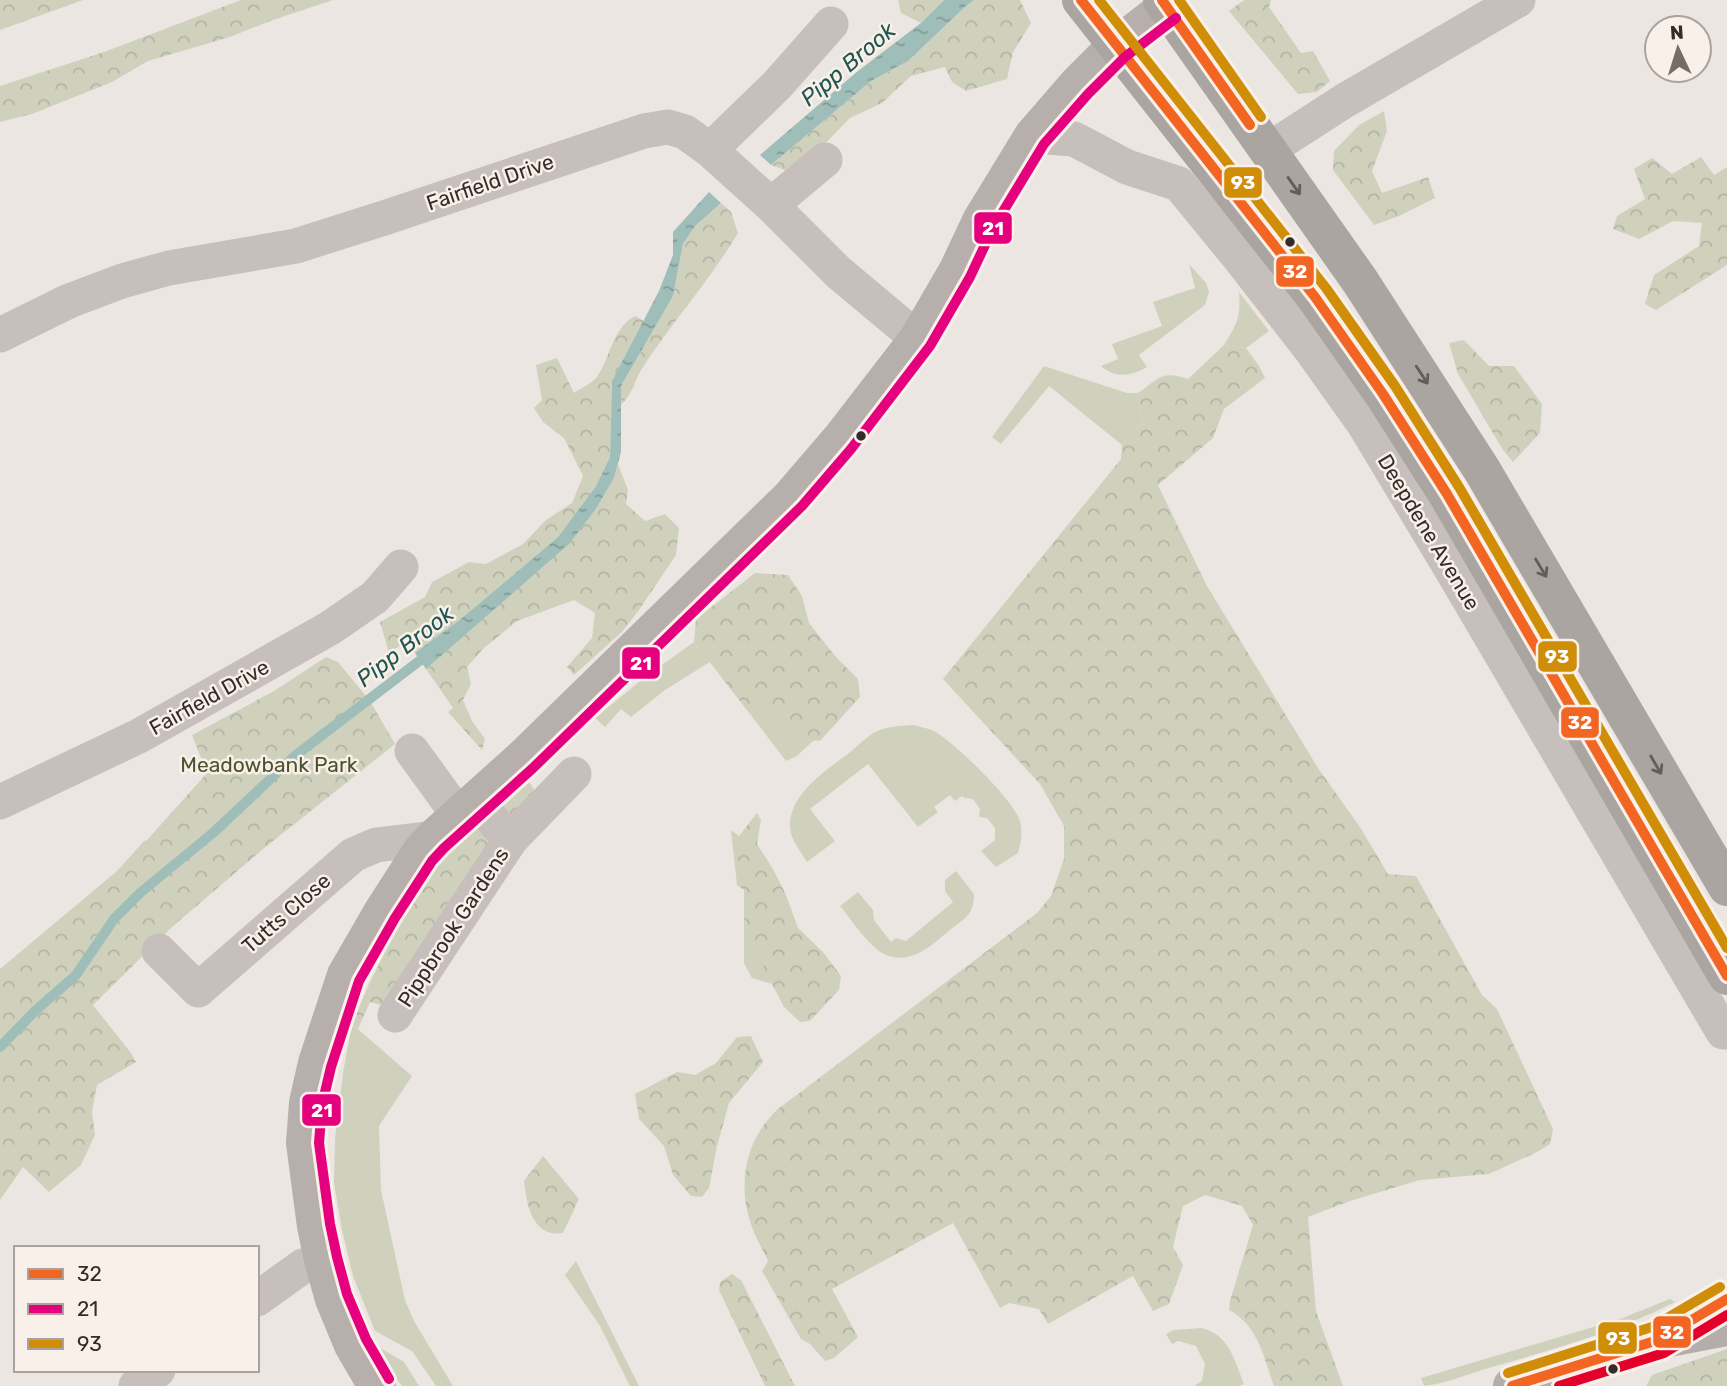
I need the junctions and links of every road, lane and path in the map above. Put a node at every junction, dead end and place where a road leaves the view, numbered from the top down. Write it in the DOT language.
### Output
graph roads {
  1 [pos="1081,0"];
  2 [pos="1518,0"];
  3 [pos="1164,4"];
  4 [pos="831,24"];
  5 [pos="1116,46"];
  6 [pos="1033,136"];
  7 [pos="710,150"];
  8 [pos="1268,150"];
  9 [pos="825,160"];
  10 [pos="771,205"];
  11 [pos="0,335"];
  12 [pos="918,339"];
  13 [pos="401,567"];
  14 [pos="412,751"];
  15 [pos="574,774"];
  16 [pos="0,802"];
  17 [pos="456,818"];
  18 [pos="511,839"];
  19 [pos="1727,887"];
  20 [pos="159,951"];
  21 [pos="1727,976"];
  22 [pos="395,1015"];
  23 [pos="1727,1032"];
  24 [pos="323,1260"];
  25 [pos="259,1298"];
  26 [pos="1727,1299"];
  27 [pos="1727,1327"];
  28 [pos="1658,1340"];
  29 [pos="155,1372"];
  30 [pos="1530,1383"];
  31 [pos="136,1386"];
  32 [pos="377,1386"];
  1 -- 5 [label="highway, Deepdene Avenue"];
  2 -- 8 [label="street"];
  3 -- 5 [label="street"];
  3 -- 8 [label="highway"];
  4 -- 7 [label="street"];
  5 -- 6 [label="street"];
  5 -- 21 [label="highway, Deepdene Avenue"];
  6 -- 12 [label="street"];
  6 -- 23 [label="street, Deepdene Avenue"];
  7 -- 10 [label="street, Fairfield Drive"];
  7 -- 11 [label="street, Fairfield Drive"];
  8 -- 19 [label="highway, one-way"];
  9 -- 10 [label="street"];
  10 -- 12 [label="street, Fairfield Drive"];
  12 -- 17 [label="street"];
  13 -- 16 [label="street, Fairfield Drive"];
  14 -- 17 [label="street, Pippbrook Gardens"];
  15 -- 18 [label="street, Pippbrook Gardens"];
  17 -- 18 [label="street, Pippbrook Gardens"];
  17 -- 20 [label="street, Tutts Close"];
  17 -- 24 [label="street"];
  18 -- 22 [label="street, Pippbrook Gardens"];
  24 -- 25 [label="street"];
  24 -- 32 [label="street"];
  26 -- 28 [label="main road"];
  27 -- 28 [label="main road"];
  28 -- 30 [label="main road"];
  29 -- 31 [label="street"];
}
